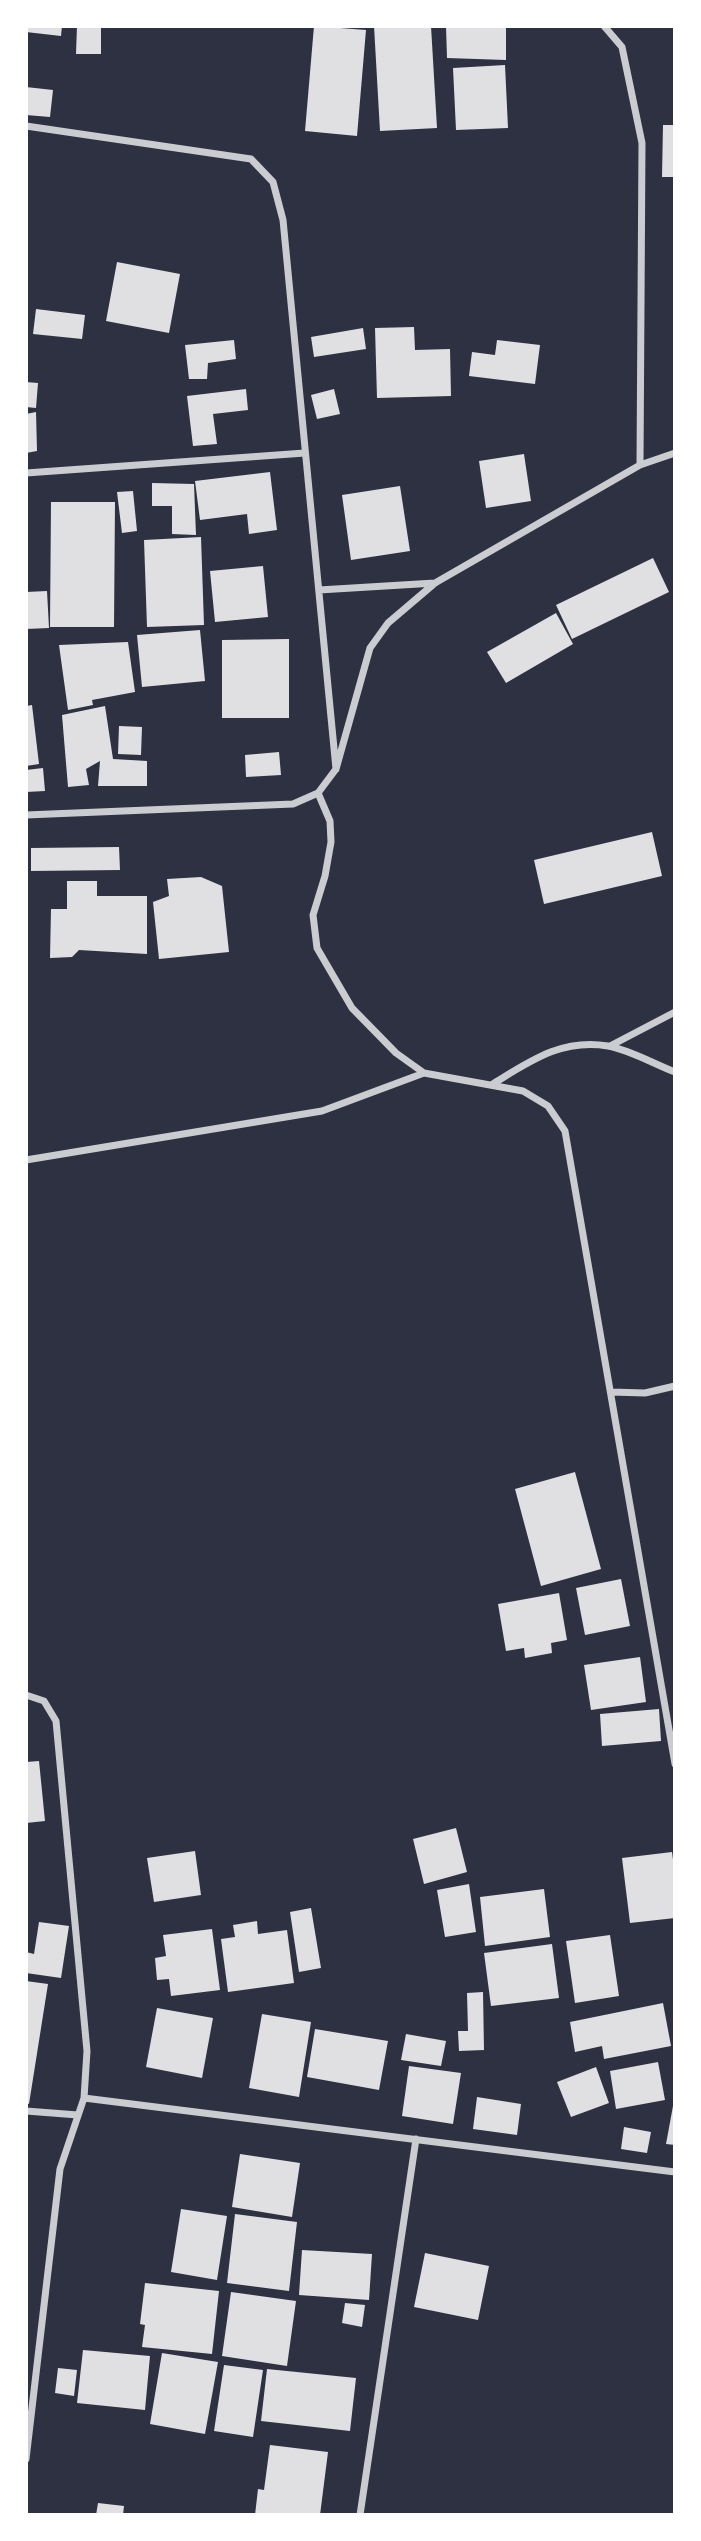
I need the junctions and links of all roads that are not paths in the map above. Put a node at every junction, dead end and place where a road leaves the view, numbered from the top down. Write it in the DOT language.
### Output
graph roads {
  1 [pos="604,26"];
  2 [pos="26,126"];
  3 [pos="305,453"];
  4 [pos="675,453"];
  5 [pos="640,465"];
  6 [pos="26,473"];
  7 [pos="435,583"];
  8 [pos="319,590"];
  9 [pos="336,768"];
  10 [pos="317,793"];
  11 [pos="26,815"];
  12 [pos="675,1013"];
  13 [pos="610,1046"];
  14 [pos="675,1072"];
  15 [pos="424,1073"];
  16 [pos="491,1085"];
  17 [pos="26,1160"];
  18 [pos="675,1385"];
  19 [pos="611,1392"];
  20 [pos="26,1695"];
  21 [pos="675,1764"];
  22 [pos="84,2098"];
  23 [pos="26,2111"];
  24 [pos="78,2115"];
  25 [pos="416,2139"];
  26 [pos="675,2172"];
  27 [pos="26,2459"];
  28 [pos="360,2515"];
  1 -- 5 [label="street"];
  2 -- 3 [label="street"];
  3 -- 6 [label="street"];
  3 -- 8 [label="street"];
  4 -- 5 [label="street"];
  5 -- 7 [label="street"];
  7 -- 8 [label="street"];
  7 -- 9 [label="street"];
  8 -- 9 [label="street"];
  9 -- 10 [label="street"];
  10 -- 11 [label="street"];
  10 -- 15 [label="street"];
  12 -- 13 [label="street"];
  13 -- 14 [label="street"];
  13 -- 16 [label="street"];
  15 -- 16 [label="street"];
  15 -- 17 [label="street"];
  16 -- 19 [label="street"];
  18 -- 19 [label="street"];
  19 -- 21 [label="street"];
  20 -- 22 [label="street"];
  22 -- 24 [label="street"];
  22 -- 25 [label="street"];
  23 -- 24 [label="street"];
  24 -- 27 [label="street"];
  25 -- 26 [label="street"];
  25 -- 28 [label="street"];
}
